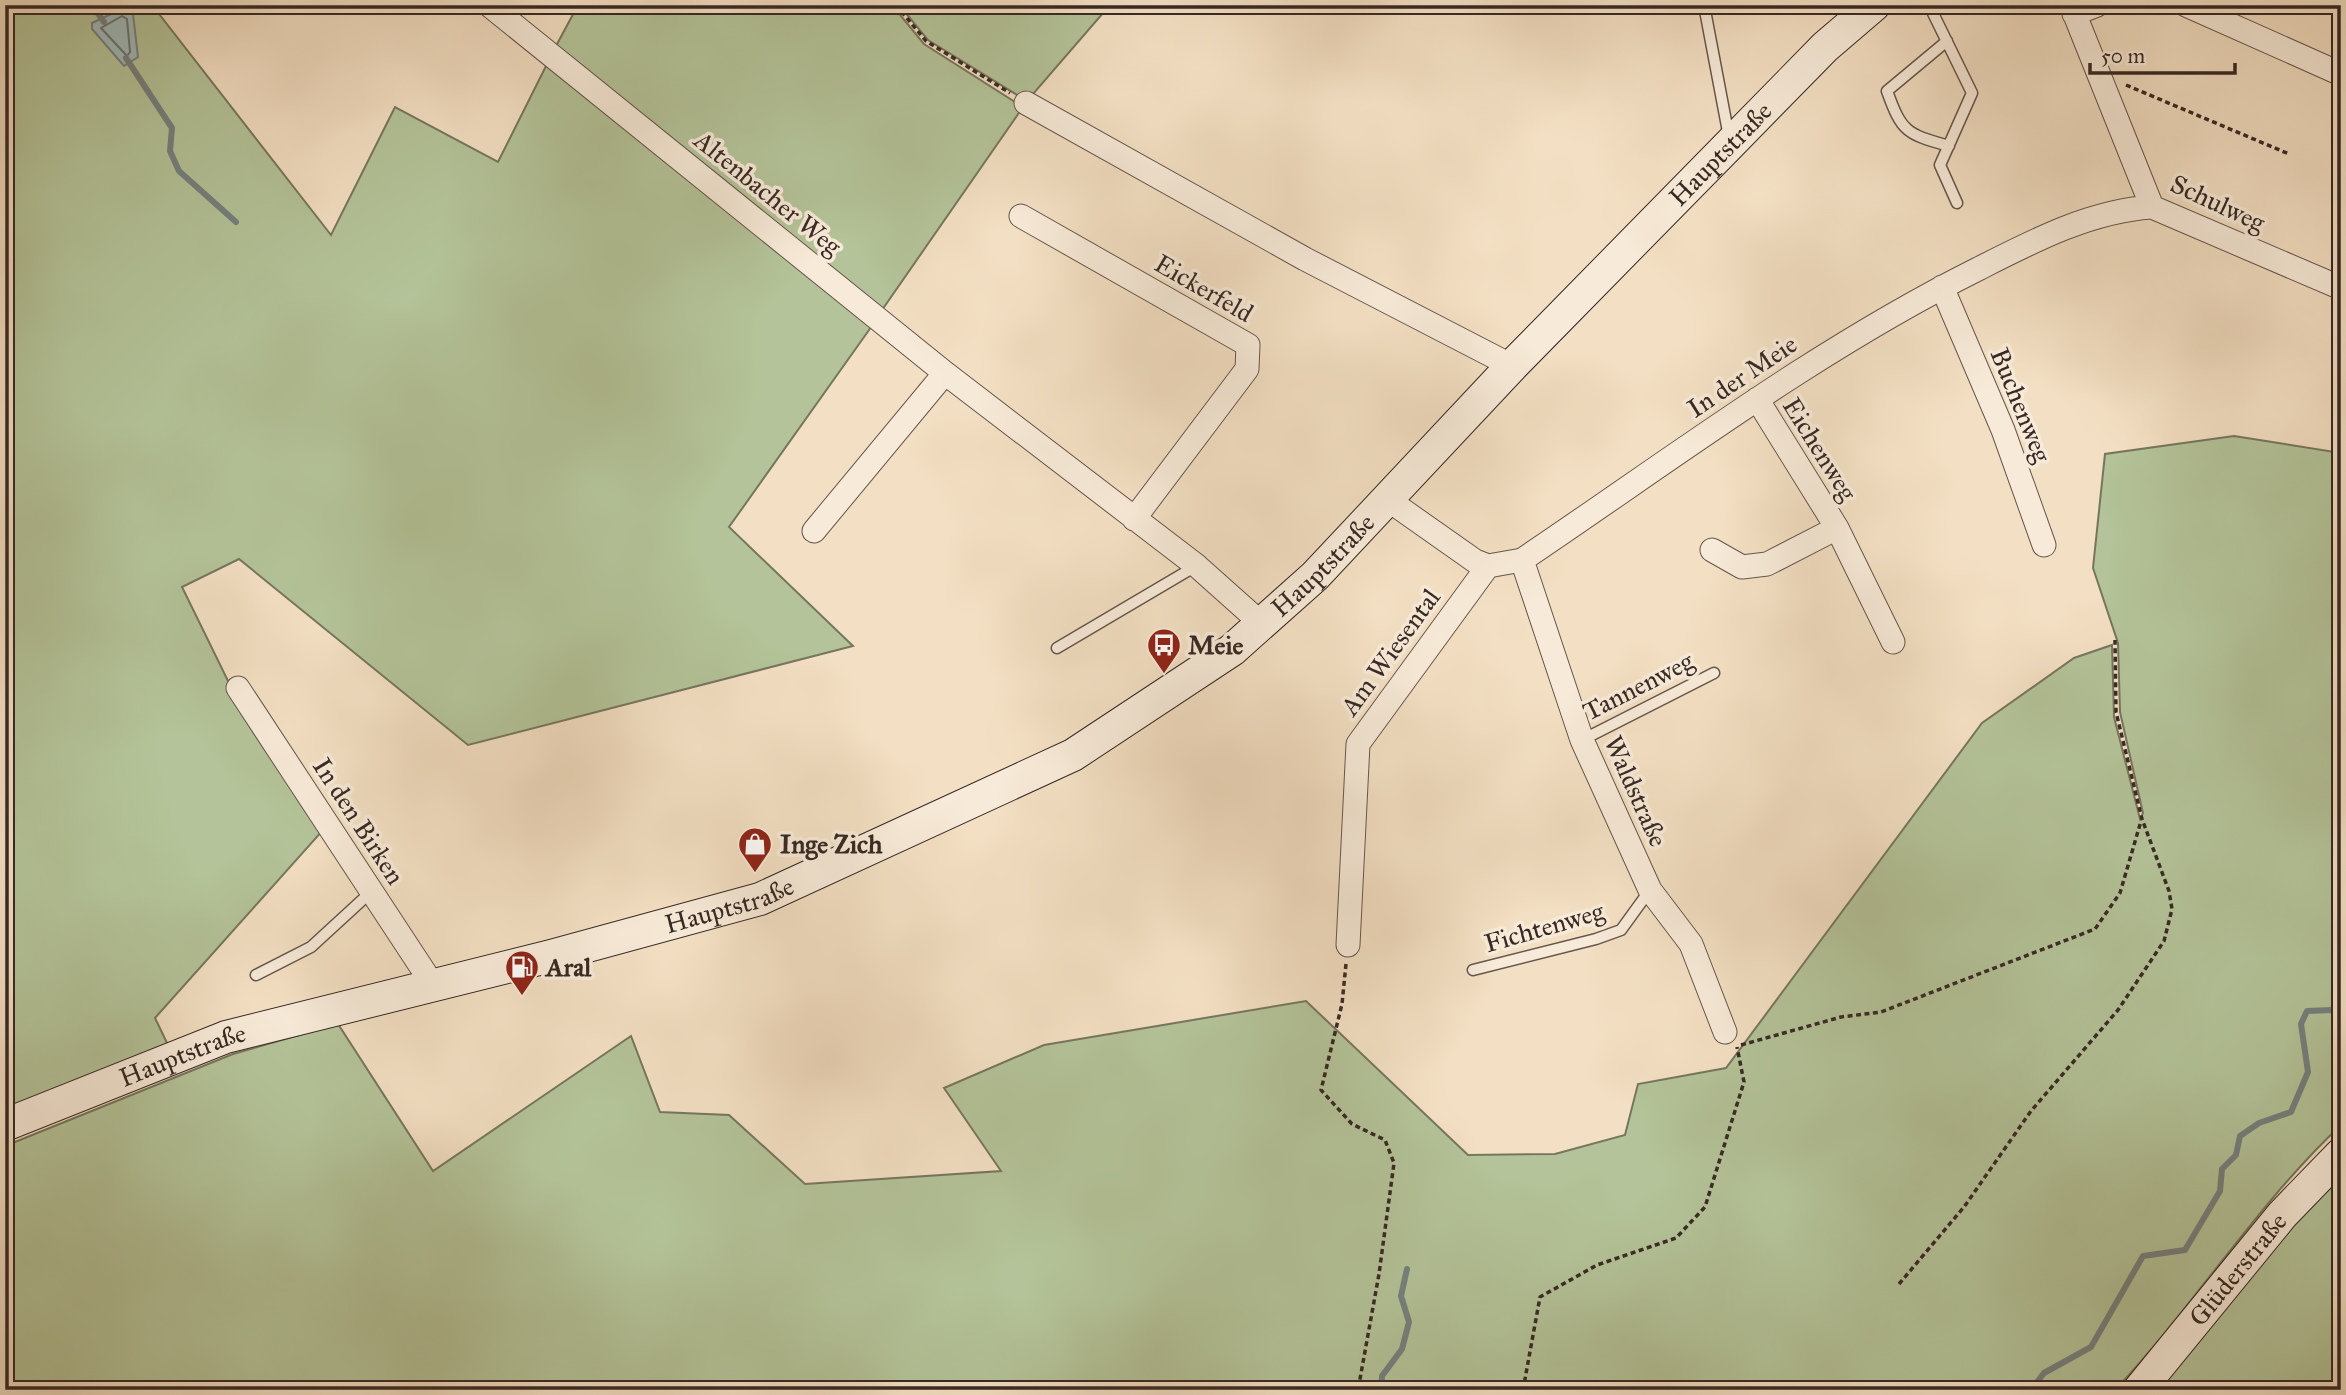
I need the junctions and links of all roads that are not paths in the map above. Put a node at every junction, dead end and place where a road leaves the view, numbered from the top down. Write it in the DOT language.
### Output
graph roads {
  1 [pos="489,5"];
  2 [pos="1704,5"];
  3 [pos="1874,5"];
  4 [pos="1929,5"];
  5 [pos="2097,5"];
  6 [pos="2186,5"];
  7 [pos="2073,10"];
  8 [pos="1947,41"];
  9 [pos="2341,74"];
  10 [pos="1026,103"];
  11 [pos="1730,144"];
  12 [pos="1949,146"];
  13 [pos="1957,203"];
  14 [pos="2152,207"];
  15 [pos="1021,216"];
  16 [pos="1942,287"];
  17 [pos="2341,288"];
  18 [pos="1512,366"];
  19 [pos="945,373"];
  20 [pos="1757,399"];
  21 [pos="1387,499"];
  22 [pos="1134,519"];
  23 [pos="1837,528"];
  24 [pos="814,531"];
  25 [pos="2045,545"];
  26 [pos="1712,550"];
  27 [pos="1522,560"];
  28 [pos="1197,566"];
  29 [pos="1488,566"];
  30 [pos="1262,624"];
  31 [pos="1893,642"];
  32 [pos="1057,648"];
  33 [pos="1714,673"];
  34 [pos="238,688"];
  35 [pos="1582,740"];
  36 [pos="1650,890"];
  37 [pos="372,891"];
  38 [pos="1348,945"];
  39 [pos="1473,970"];
  40 [pos="256,975"];
  41 [pos="433,985"];
  42 [pos="1731,1039"];
  43 [pos="5,1125"];
  44 [pos="2341,1154"];
  45 [pos="2139,1390"];
  1 -- 19 [label="street, Altenbacher Weg"];
  2 -- 11 [label="lane"];
  3 -- 11 [label="main road, Hauptstraße"];
  4 -- 8 [label="lane"];
  5 -- 7 [label="street"];
  6 -- 9 [label="street"];
  7 -- 14 [label="street, Schulweg"];
  8 -- 12 [label="lane"];
  8 -- 12 [label="lane"];
  10 -- 18 [label="street"];
  11 -- 18 [label="main road, Hauptstraße"];
  12 -- 13 [label="lane"];
  14 -- 16 [label="street, In der Meie"];
  14 -- 17 [label="street, Schulweg"];
  15 -- 22 [label="street, Eickerfeld"];
  16 -- 20 [label="street, In der Meie"];
  16 -- 25 [label="street, Buchenweg"];
  18 -- 21 [label="main road, Hauptstraße"];
  19 -- 22 [label="street, Altenbacher Weg"];
  19 -- 24 [label="street"];
  20 -- 23 [label="street, Eichenweg"];
  20 -- 27 [label="street, In der Meie"];
  21 -- 29 [label="street"];
  21 -- 30 [label="main road, Hauptstraße"];
  22 -- 28 [label="street, Altenbacher Weg"];
  23 -- 26 [label="street, Eichenweg"];
  23 -- 31 [label="street, Eichenweg"];
  27 -- 29 [label="street, In der Meie"];
  27 -- 35 [label="street, Waldstraße"];
  28 -- 30 [label="street, Altenbacher Weg"];
  28 -- 32 [label="lane"];
  29 -- 38 [label="street, Am Wiesental"];
  30 -- 41 [label="main road, Hauptstraße"];
  33 -- 35 [label="lane, Tannenweg"];
  34 -- 37 [label="street, In den Birken"];
  35 -- 36 [label="street, Waldstraße"];
  36 -- 39 [label="lane, Fichtenweg"];
  36 -- 42 [label="street, Waldstraße"];
  37 -- 40 [label="lane"];
  37 -- 41 [label="street, In den Birken"];
  41 -- 43 [label="main road, Hauptstraße"];
  44 -- 45 [label="main road, Glüderstraße"];
}
